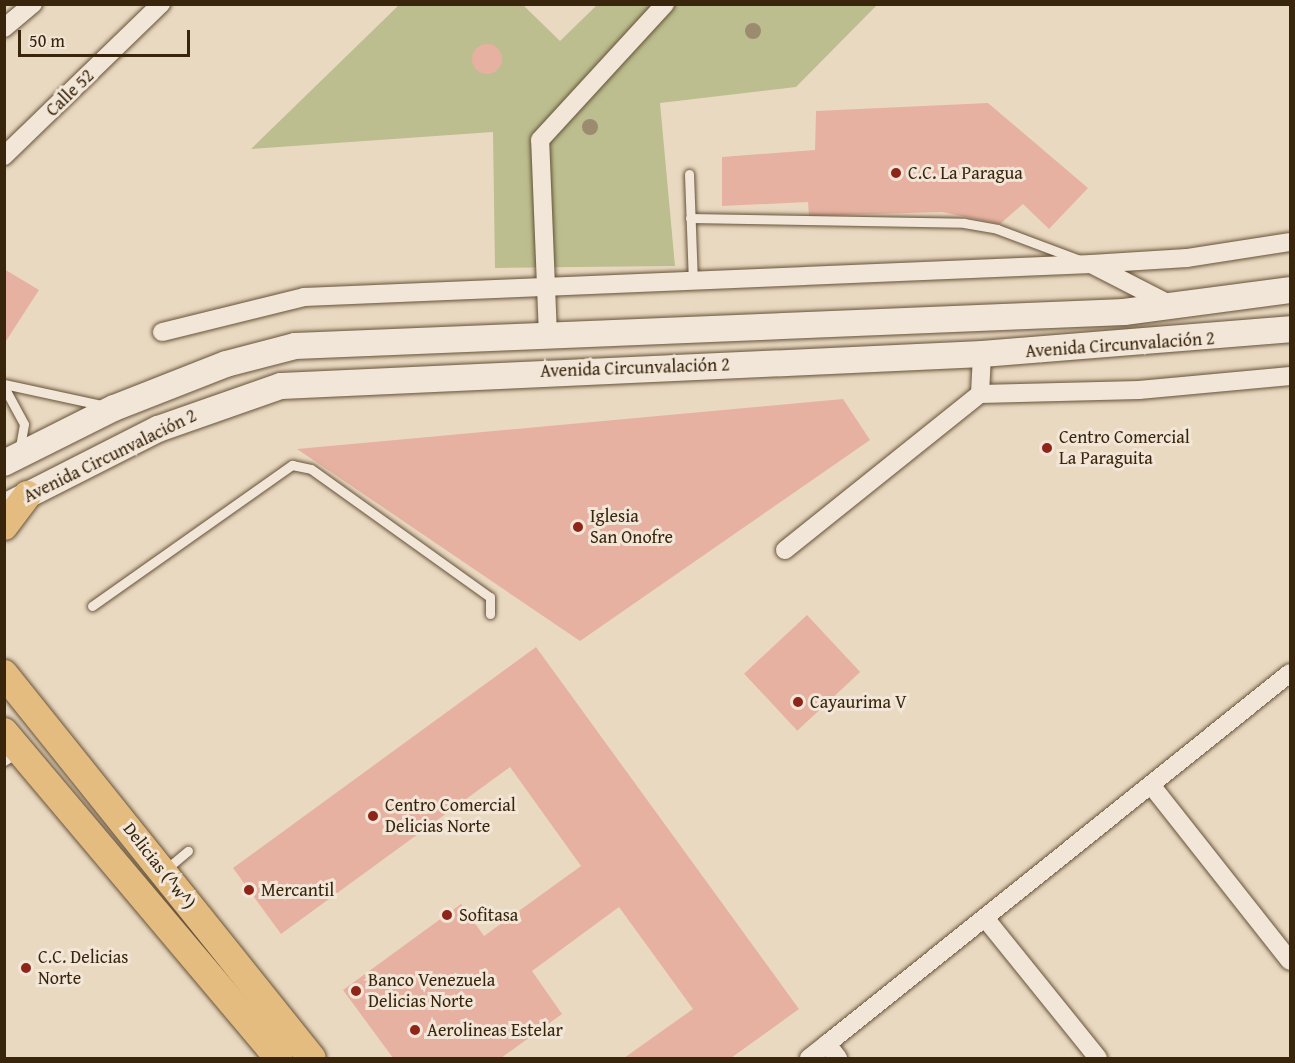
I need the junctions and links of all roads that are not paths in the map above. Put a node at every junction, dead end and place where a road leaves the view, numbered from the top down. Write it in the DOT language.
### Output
graph roads {
  1 [pos="33,4"];
  2 [pos="161,4"];
  3 [pos="665,4"];
  4 [pos="4,28"];
  5 [pos="4,156"];
  6 [pos="689,174"];
  7 [pos="690,218"];
  8 [pos="1290,242"];
  9 [pos="1091,264"];
  10 [pos="693,281"];
  11 [pos="546,287"];
  12 [pos="1290,290"];
  13 [pos="1177,308"];
  14 [pos="1290,329"];
  15 [pos="162,332"];
  16 [pos="548,336"];
  17 [pos="982,354"];
  18 [pos="1290,376"];
  19 [pos="4,386"];
  20 [pos="980,394"];
  21 [pos="114,408"];
  22 [pos="11,460"];
  23 [pos="16,501"];
  24 [pos="4,526"];
  25 [pos="785,550"];
  26 [pos="92,606"];
  27 [pos="490,614"];
  28 [pos="1290,673"];
  29 [pos="4,674"];
  30 [pos="10,748"];
  31 [pos="1151,785"];
  32 [pos="188,851"];
  33 [pos="163,872"];
  34 [pos="985,918"];
  35 [pos="1290,961"];
  36 [pos="833,1051"];
  37 [pos="279,1059"];
  38 [pos="312,1059"];
  39 [pos="809,1059"];
  40 [pos="1098,1059"];
  1 -- 4 [label="street"];
  2 -- 5 [label="street, Calle 52"];
  3 -- 11 [label="street"];
  6 -- 7 [label="lane"];
  7 -- 9 [label="lane"];
  7 -- 10 [label="lane"];
  8 -- 9 [label="street"];
  9 -- 10 [label="street"];
  9 -- 13 [label="street"];
  10 -- 11 [label="street"];
  11 -- 15 [label="street"];
  11 -- 16 [label="street"];
  12 -- 13 [label="main road, Avenida Circunvalación 2"];
  13 -- 16 [label="main road, Avenida Circunvalación 2"];
  14 -- 17 [label="main road, Avenida Circunvalación 2"];
  16 -- 21 [label="main road, Avenida Circunvalación 2"];
  17 -- 20 [label="street"];
  17 -- 23 [label="main road, Avenida Circunvalación 2"];
  18 -- 20 [label="street"];
  19 -- 21 [label="lane"];
  19 -- 22 [label="lane"];
  20 -- 25 [label="street"];
  21 -- 22 [label="main road, Avenida Circunvalación 2"];
  23 -- 24 [label="main road"];
  26 -- 27 [label="lane"];
  28 -- 31 [label="street"];
  29 -- 33 [label="main road, Delicias (^w^)"];
  30 -- 37 [label="main road, Delicias (^w^)"];
  31 -- 34 [label="street"];
  31 -- 35 [label="street"];
  32 -- 33 [label="lane"];
  33 -- 38 [label="main road, Delicias (^w^)"];
  34 -- 36 [label="street"];
  34 -- 40 [label="street"];
  36 -- 39 [label="street"];
}
